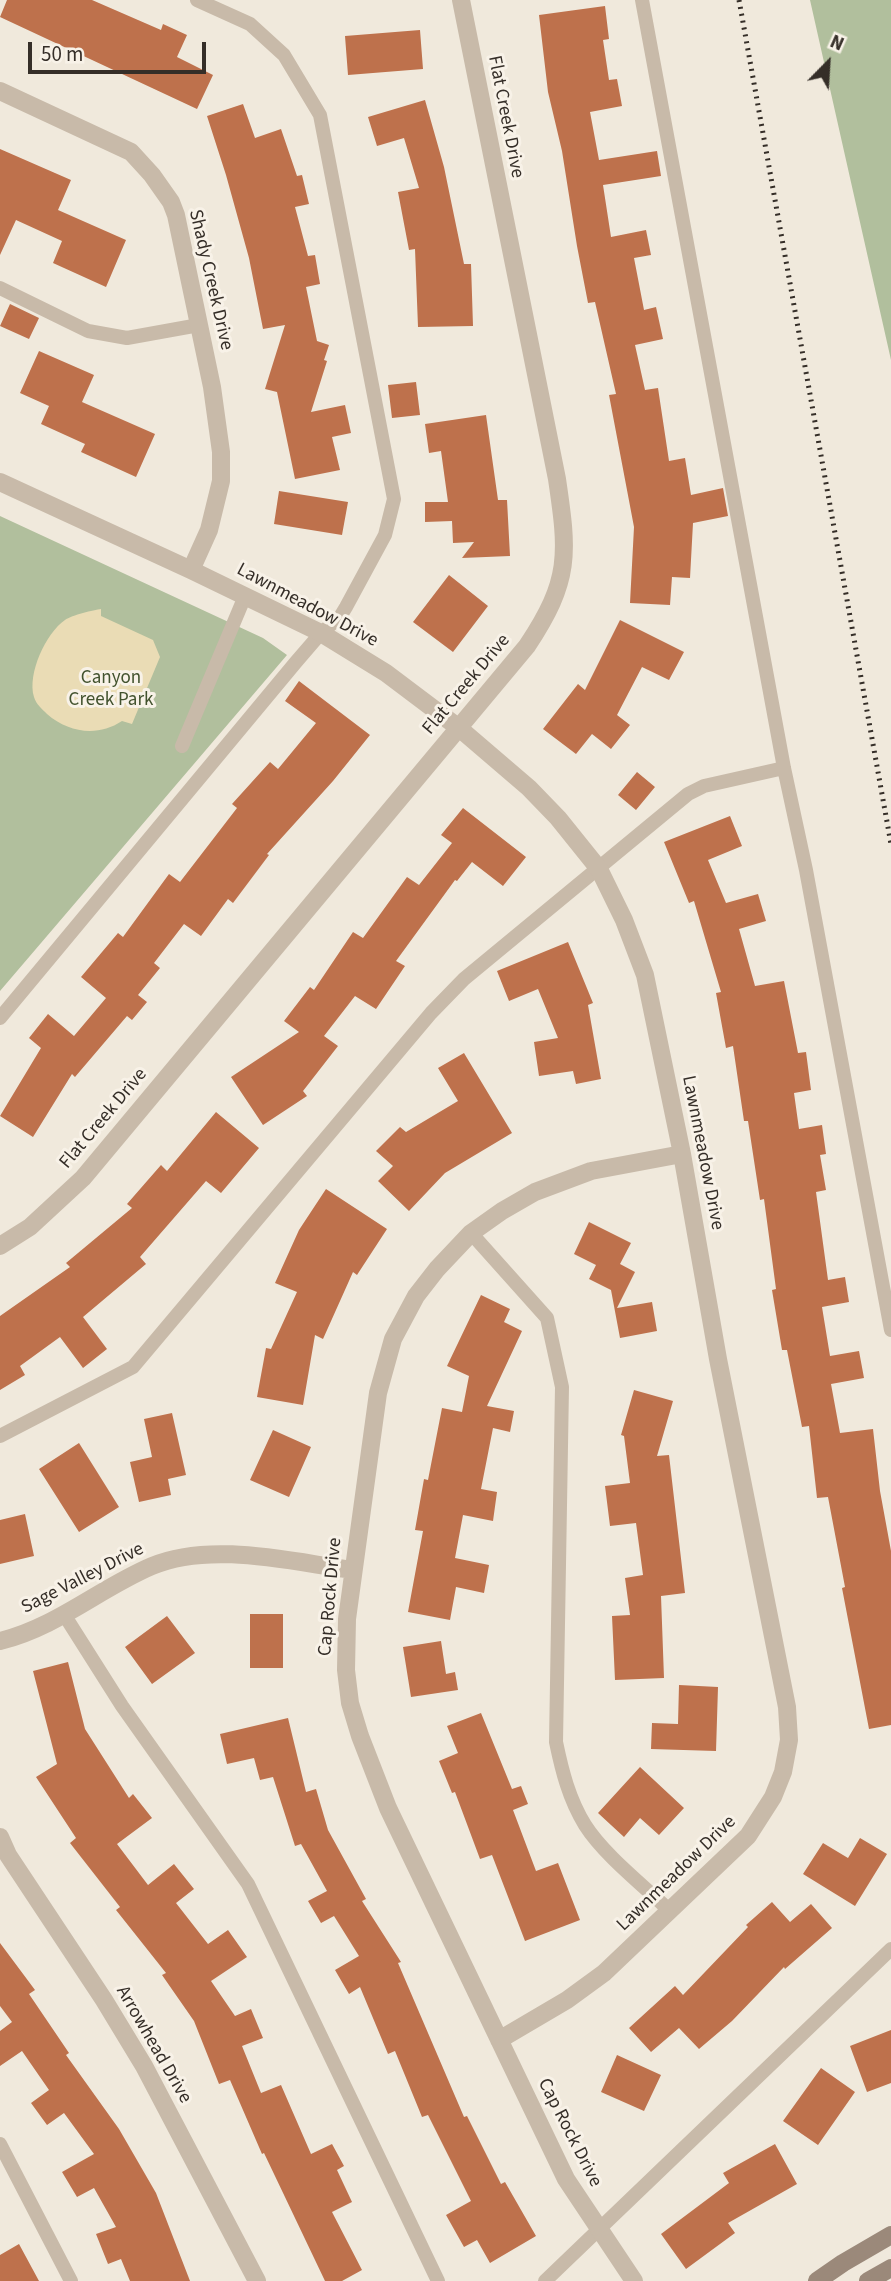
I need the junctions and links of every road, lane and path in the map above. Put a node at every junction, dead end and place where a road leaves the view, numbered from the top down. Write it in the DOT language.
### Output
graph roads {
  1 [pos="197,0"];
  2 [pos="460,0"];
  3 [pos="642,0"];
  4 [pos="0,91"];
  5 [pos="0,288"];
  6 [pos="199,325"];
  7 [pos="0,482"];
  8 [pos="191,570"];
  9 [pos="245,596"];
  10 [pos="321,633"];
  11 [pos="459,728"];
  12 [pos="182,746"];
  13 [pos="784,768"];
  14 [pos="598,869"];
  15 [pos="0,1018"];
  16 [pos="681,1154"];
  17 [pos="471,1233"];
  18 [pos="0,1246"];
  19 [pos="891,1330"];
  20 [pos="0,1436"];
  21 [pos="353,1570"];
  22 [pos="65,1616"];
  23 [pos="0,1641"];
  24 [pos="0,1837"];
  25 [pos="670,1912"];
  26 [pos="891,1949"];
  27 [pos="499,2040"];
  28 [pos="0,2144"];
  29 [pos="598,2230"];
  30 [pos="891,2235"];
  31 [pos="891,2268"];
  32 [pos="71,2281"];
  33 [pos="257,2281"];
  34 [pos="438,2281"];
  35 [pos="545,2281"];
  36 [pos="634,2281"];
  37 [pos="817,2281"];
  38 [pos="869,2281"];
  1 -- 10 [label="lane"];
  2 -- 11 [label="street, Flat Creek Drive"];
  3 -- 13 [label="lane"];
  4 -- 6 [label="street, Shady Creek Drive"];
  5 -- 6 [label="lane"];
  6 -- 8 [label="street, Shady Creek Drive"];
  7 -- 8 [label="street, Lawnmeadow Drive"];
  8 -- 9 [label="street, Lawnmeadow Drive"];
  9 -- 10 [label="street, Lawnmeadow Drive"];
  9 -- 12 [label="lane"];
  10 -- 11 [label="street, Lawnmeadow Drive"];
  10 -- 15 [label="lane"];
  11 -- 14 [label="street, Lawnmeadow Drive"];
  11 -- 18 [label="street, Flat Creek Drive"];
  13 -- 14 [label="lane"];
  13 -- 19 [label="lane"];
  14 -- 16 [label="street, Lawnmeadow Drive"];
  14 -- 20 [label="lane"];
  16 -- 17 [label="street, Cap Rock Drive"];
  16 -- 25 [label="street, Lawnmeadow Drive"];
  17 -- 21 [label="street, Cap Rock Drive"];
  17 -- 25 [label="lane"];
  21 -- 22 [label="street, Sage Valley Drive"];
  21 -- 27 [label="street, Cap Rock Drive"];
  22 -- 23 [label="street, Sage Valley Drive"];
  22 -- 34 [label="lane"];
  24 -- 33 [label="street, Arrowhead Drive"];
  25 -- 27 [label="street, Lawnmeadow Drive"];
  26 -- 29 [label="lane"];
  27 -- 29 [label="street, Cap Rock Drive"];
  28 -- 32 [label="lane"];
  29 -- 35 [label="lane"];
  29 -- 36 [label="street, Cap Rock Drive"];
  30 -- 37 [label="street"];
  31 -- 38 [label="street"];
}
